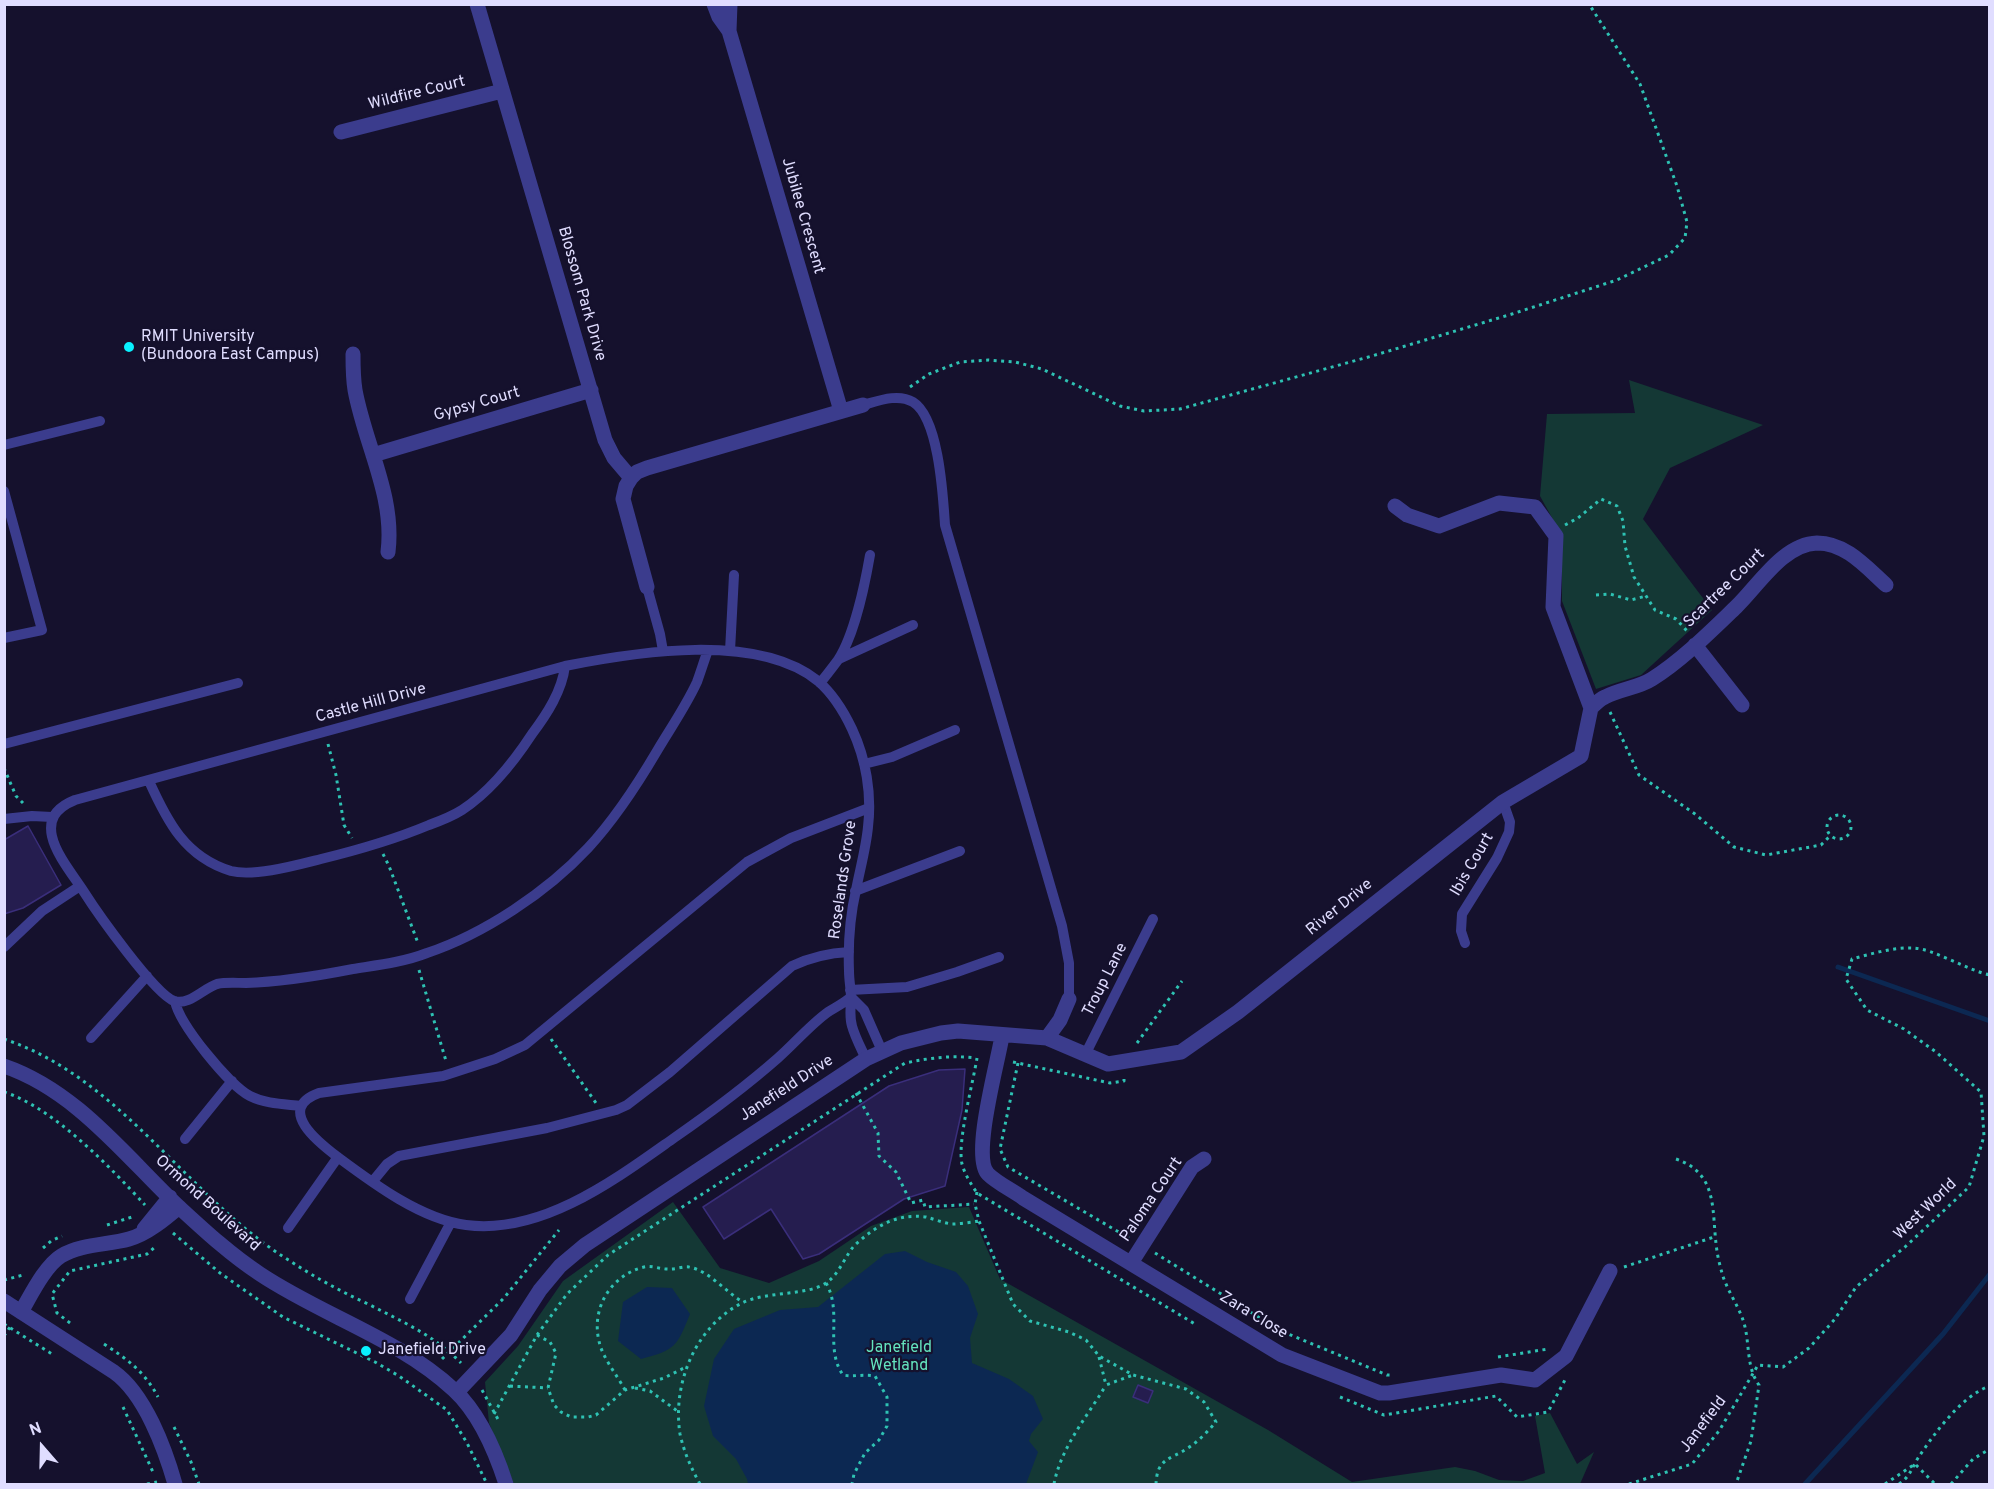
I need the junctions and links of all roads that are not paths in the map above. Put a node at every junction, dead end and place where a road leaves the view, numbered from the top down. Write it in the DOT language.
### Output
graph roads {
  1 [pos="477,4"];
  2 [pos="714,4"];
  3 [pos="730,4"];
  4 [pos="729,31"];
  5 [pos="502,91"];
  6 [pos="341,132"];
  7 [pos="353,354"];
  8 [pos="591,390"];
  9 [pos="863,405"];
  10 [pos="841,411"];
  11 [pos="100,421"];
  12 [pos="4,445"];
  13 [pos="373,455"];
  14 [pos="631,478"];
  15 [pos="4,491"];
  16 [pos="1395,506"];
  17 [pos="388,552"];
  18 [pos="870,555"];
  19 [pos="734,575"];
  20 [pos="1886,585"];
  21 [pos="647,587"];
  22 [pos="913,625"];
  23 [pos="4,639"];
  24 [pos="1696,643"];
  25 [pos="708,650"];
  26 [pos="663,651"];
  27 [pos="730,651"];
  28 [pos="839,659"];
  29 [pos="565,666"];
  30 [pos="238,682"];
  31 [pos="820,683"];
  32 [pos="1742,705"];
  33 [pos="1591,708"];
  34 [pos="955,730"];
  35 [pos="4,744"];
  36 [pos="864,764"];
  37 [pos="149,781"];
  38 [pos="1503,802"];
  39 [pos="869,808"];
  40 [pos="52,817"];
  41 [pos="4,819"];
  42 [pos="960,850"];
  43 [pos="80,886"];
  44 [pos="855,891"];
  45 [pos="1154,920"];
  46 [pos="1465,943"];
  47 [pos="4,946"];
  48 [pos="849,952"];
  49 [pos="999,957"];
  50 [pos="147,976"];
  51 [pos="850,993"];
  52 [pos="1069,999"];
  53 [pos="175,1001"];
  54 [pos="1002,1036"];
  55 [pos="91,1038"];
  56 [pos="1047,1038"];
  57 [pos="1067,1048"];
  58 [pos="882,1051"];
  59 [pos="1085,1055"];
  60 [pos="866,1059"];
  61 [pos="4,1066"];
  62 [pos="232,1081"];
  63 [pos="301,1106"];
  64 [pos="185,1139"];
  65 [pos="338,1157"];
  66 [pos="1204,1159"];
  67 [pos="373,1181"];
  68 [pos="174,1202"];
  69 [pos="451,1222"];
  70 [pos="288,1228"];
  71 [pos="1131,1263"];
  72 [pos="1610,1271"];
  73 [pos="410,1299"];
  74 [pos="4,1301"];
  75 [pos="21,1312"];
  76 [pos="457,1392"];
  77 [pos="156,1433"];
  78 [pos="175,1485"];
  79 [pos="186,1485"];
  80 [pos="506,1485"];
  1 -- 5 [label="street, Blossom Park Drive"];
  2 -- 4 [label="street, Jubilee Crescent"];
  3 -- 4 [label="street, Jubilee Crescent"];
  4 -- 10 [label="street, Jubilee Crescent"];
  5 -- 6 [label="street, Wildfire Court"];
  5 -- 8 [label="street, Blossom Park Drive"];
  7 -- 13 [label="street"];
  8 -- 13 [label="street, Gypsy Court"];
  8 -- 14 [label="street, Blossom Park Drive"];
  9 -- 10 [label="street"];
  9 -- 52 [label="lane"];
  10 -- 14 [label="street"];
  11 -- 12 [label="lane"];
  13 -- 17 [label="street"];
  14 -- 21 [label="street"];
  15 -- 23 [label="lane"];
  16 -- 33 [label="street"];
  18 -- 28 [label="lane"];
  19 -- 27 [label="lane"];
  20 -- 24 [label="street, Scartree Court"];
  21 -- 26 [label="lane"];
  22 -- 28 [label="lane"];
  24 -- 32 [label="street"];
  24 -- 33 [label="street, Scartree Court"];
  25 -- 26 [label="lane, Castle Hill Drive"];
  25 -- 27 [label="lane, Roselands Grove"];
  25 -- 53 [label="lane"];
  26 -- 29 [label="lane, Castle Hill Drive"];
  27 -- 31 [label="lane, Roselands Grove"];
  28 -- 31 [label="lane"];
  29 -- 37 [label="lane, Castle Hill Drive"];
  29 -- 37 [label="lane"];
  30 -- 35 [label="lane"];
  31 -- 36 [label="lane, Roselands Grove"];
  33 -- 38 [label="street, River Drive"];
  34 -- 36 [label="lane"];
  36 -- 39 [label="lane, Roselands Grove"];
  37 -- 40 [label="lane, Castle Hill Drive"];
  38 -- 46 [label="lane, Ibis Court"];
  38 -- 59 [label="street, River Drive"];
  39 -- 44 [label="lane, Roselands Grove"];
  39 -- 63 [label="lane"];
  40 -- 41 [label="lane"];
  40 -- 43 [label="lane"];
  42 -- 44 [label="lane"];
  43 -- 47 [label="lane"];
  43 -- 50 [label="lane"];
  44 -- 48 [label="lane, Roselands Grove"];
  45 -- 59 [label="lane, Troup Lane"];
  48 -- 51 [label="lane, Roselands Grove"];
  48 -- 67 [label="lane"];
  49 -- 51 [label="lane"];
  50 -- 53 [label="lane"];
  50 -- 55 [label="lane"];
  51 -- 58 [label="lane"];
  51 -- 60 [label="lane, Roselands Grove"];
  51 -- 69 [label="lane"];
  52 -- 56 [label="street"];
  53 -- 62 [label="lane"];
  54 -- 56 [label="street, Janefield Drive"];
  54 -- 58 [label="street, Janefield Drive"];
  54 -- 71 [label="street, Zara Close"];
  56 -- 57 [label="street, Janefield Drive"];
  57 -- 59 [label="street, River Drive"];
  58 -- 60 [label="street, Janefield Drive"];
  60 -- 76 [label="street, Janefield Drive"];
  61 -- 68 [label="street, Ormond Boulevard"];
  62 -- 63 [label="lane"];
  62 -- 64 [label="lane"];
  63 -- 65 [label="lane"];
  65 -- 67 [label="lane"];
  65 -- 70 [label="lane"];
  66 -- 71 [label="street, Paloma Court"];
  67 -- 69 [label="lane"];
  68 -- 75 [label="street"];
  68 -- 76 [label="street, Ormond Boulevard"];
  69 -- 73 [label="lane"];
  71 -- 72 [label="street, Zara Close"];
  74 -- 75 [label="street"];
  75 -- 77 [label="street"];
  76 -- 80 [label="street"];
  77 -- 78 [label="street"];
  77 -- 79 [label="street"];
}
